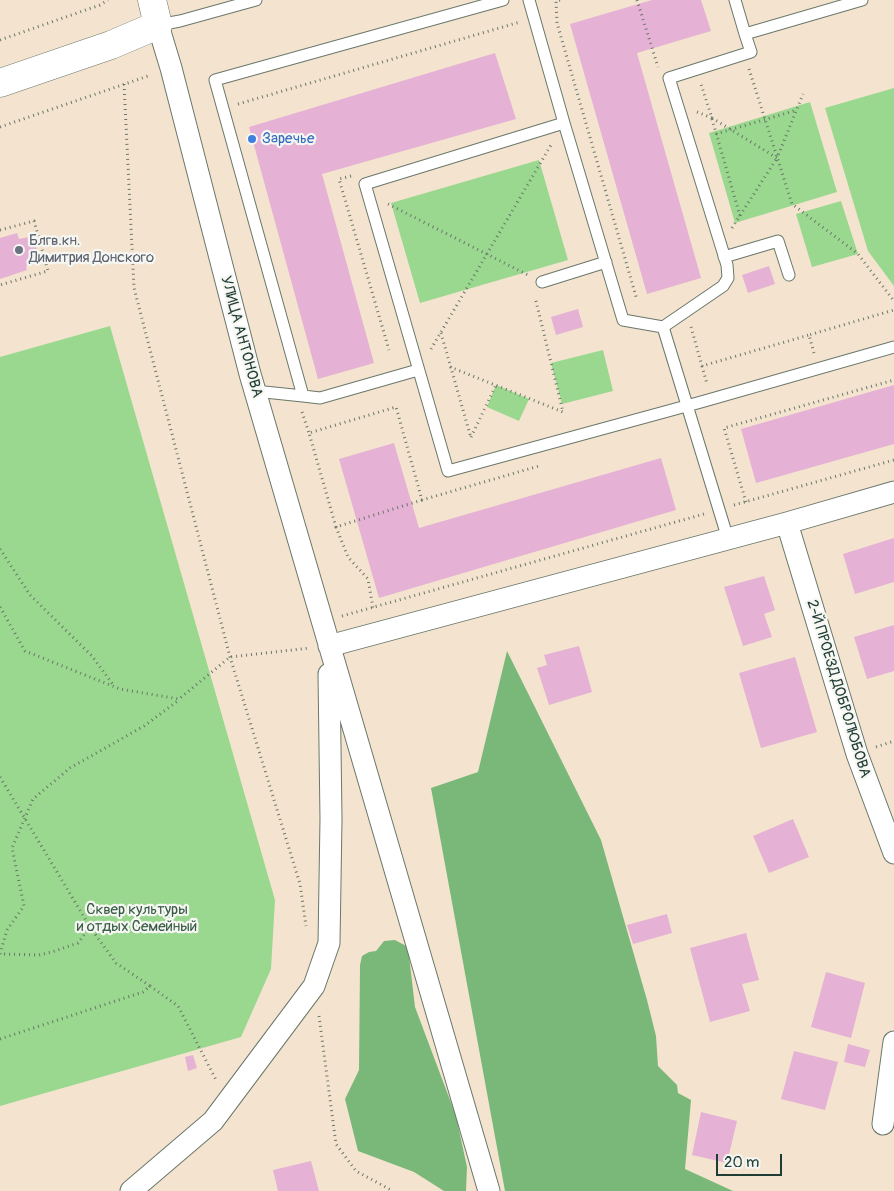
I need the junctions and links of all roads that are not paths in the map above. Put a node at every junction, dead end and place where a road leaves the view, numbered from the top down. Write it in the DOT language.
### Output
graph roads {
  1 [pos="256,0"];
  2 [pos="503,0"];
  3 [pos="529,0"];
  4 [pos="736,0"];
  5 [pos="862,0"];
  6 [pos="155,13"];
  7 [pos="745,34"];
  8 [pos="0,83"];
  9 [pos="564,123"];
  10 [pos="723,251"];
  11 [pos="606,262"];
  12 [pos="789,274"];
  13 [pos="542,282"];
  14 [pos="662,327"];
  15 [pos="894,347"];
  16 [pos="418,370"];
  17 [pos="254,391"];
  18 [pos="302,401"];
  19 [pos="687,406"];
  20 [pos="894,492"];
  21 [pos="787,523"];
  22 [pos="728,539"];
  23 [pos="329,646"];
  24 [pos="894,853"];
  25 [pos="894,1042"];
  26 [pos="883,1124"];
  27 [pos="131,1191"];
  28 [pos="488,1191"];
  1 -- 6 [label="lane"];
  2 -- 18 [label="lane"];
  3 -- 9 [label="lane"];
  4 -- 7 [label="lane"];
  5 -- 7 [label="lane"];
  6 -- 8 [label="main road"];
  6 -- 17 [label="street, УЛИЦА АНТОНОВА"];
  7 -- 10 [label="lane"];
  9 -- 11 [label="lane"];
  9 -- 16 [label="lane"];
  10 -- 12 [label="lane"];
  10 -- 14 [label="lane"];
  11 -- 13 [label="lane"];
  11 -- 14 [label="lane"];
  14 -- 19 [label="lane"];
  15 -- 19 [label="lane"];
  16 -- 18 [label="lane"];
  16 -- 19 [label="lane"];
  17 -- 18 [label="lane"];
  17 -- 23 [label="street, УЛИЦА АНТОНОВА"];
  19 -- 22 [label="lane"];
  20 -- 21 [label="street"];
  21 -- 22 [label="street"];
  21 -- 24 [label="street, 2-Й ПРОЕЗД ДОБРОЛЮБОВА"];
  22 -- 23 [label="street"];
  23 -- 27 [label="street"];
  23 -- 28 [label="street, УЛИЦА АНТОНОВА"];
  25 -- 26 [label="street"];
}
